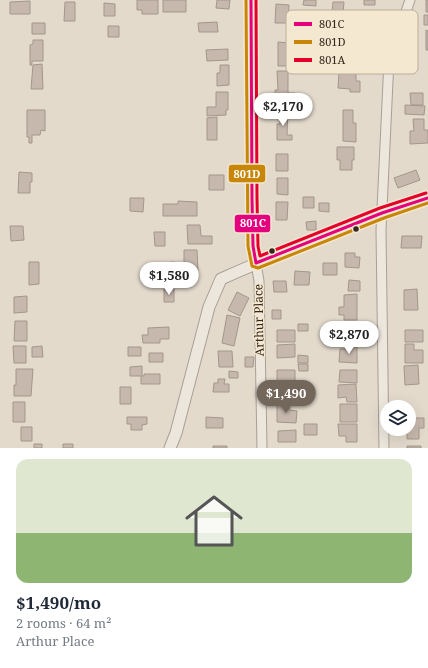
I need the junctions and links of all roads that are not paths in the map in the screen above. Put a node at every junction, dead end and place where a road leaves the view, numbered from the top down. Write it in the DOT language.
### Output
graph roads {
  1 [pos="251,0"];
  2 [pos="410,0"];
  3 [pos="406,10"];
  4 [pos="388,74"];
  5 [pos="428,198"];
  6 [pos="382,213"];
  7 [pos="256,263"];
  8 [pos="170,448"];
  9 [pos="262,448"];
  10 [pos="384,448"];
  1 -- 7 [label="street, Arthur Place"];
  2 -- 3 [label="street"];
  4 -- 6 [label="street"];
  5 -- 6 [label="street"];
  6 -- 7 [label="street"];
  6 -- 10 [label="street"];
  7 -- 8 [label="street"];
  7 -- 9 [label="street, Arthur Place"];
}
